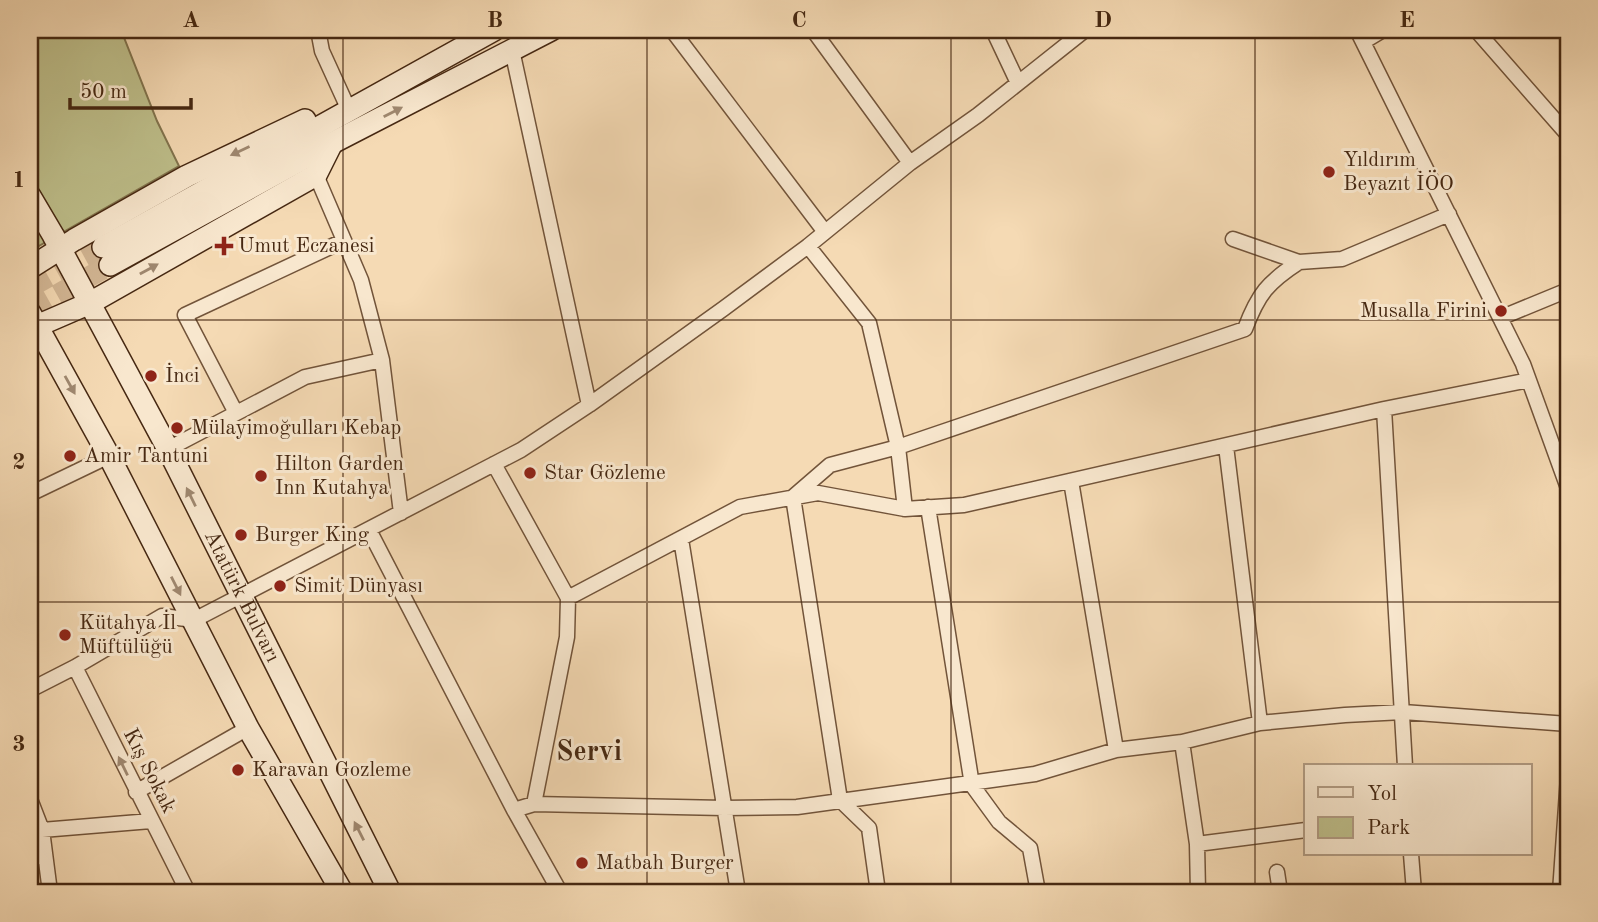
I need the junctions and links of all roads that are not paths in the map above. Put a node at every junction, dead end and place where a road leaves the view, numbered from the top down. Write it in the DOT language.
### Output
graph roads {
  1 [pos="318,30"];
  2 [pos="494,30"];
  3 [pos="551,30"];
  4 [pos="672,30"];
  5 [pos="813,30"];
  6 [pos="993,30"];
  7 [pos="1085,30"];
  8 [pos="1383,30"];
  9 [pos="1476,30"];
  10 [pos="1360,36"];
  11 [pos="512,50"];
  12 [pos="1018,83"];
  13 [pos="348,108"];
  14 [pos="1568,135"];
  15 [pos="332,143"];
  16 [pos="910,163"];
  17 [pos="316,176"];
  18 [pos="30,196"];
  19 [pos="1450,214"];
  20 [pos="825,232"];
  21 [pos="1233,239"];
  22 [pos="343,241"];
  23 [pos="808,246"];
  24 [pos="61,248"];
  25 [pos="1299,261"];
  26 [pos="30,268"];
  27 [pos="1568,290"];
  28 [pos="90,303"];
  29 [pos="1500,318"];
  30 [pos="32,322"];
  31 [pos="382,360"];
  32 [pos="1529,380"];
  33 [pos="589,405"];
  34 [pos="1384,409"];
  35 [pos="236,413"];
  36 [pos="1226,446"];
  37 [pos="898,447"];
  38 [pos="168,449"];
  39 [pos="109,456"];
  40 [pos="494,464"];
  41 [pos="1071,481"];
  42 [pos="1568,488"];
  43 [pos="30,494"];
  44 [pos="793,497"];
  45 [pos="928,507"];
  46 [pos="905,509"];
  47 [pos="401,513"];
  48 [pos="369,530"];
  49 [pos="681,539"];
  50 [pos="241,597"];
  51 [pos="568,598"];
  52 [pos="194,621"];
  53 [pos="75,667"];
  54 [pos="30,690"];
  55 [pos="1403,712"];
  56 [pos="1261,723"];
  57 [pos="1568,724"];
  58 [pos="248,728"];
  59 [pos="1182,742"];
  60 [pos="1116,750"];
  61 [pos="1405,764"];
  62 [pos="1568,777"];
  63 [pos="972,785"];
  64 [pos="136,792"];
  65 [pos="30,799"];
  66 [pos="840,800"];
  67 [pos="534,804"];
  68 [pos="724,808"];
  69 [pos="514,810"];
  70 [pos="151,821"];
  71 [pos="42,830"];
  72 [pos="1304,830"];
  73 [pos="1196,844"];
  74 [pos="1411,856"];
  75 [pos="30,860"];
  76 [pos="1277,872"];
  77 [pos="50,892"];
  78 [pos="188,892"];
  79 [pos="342,892"];
  80 [pos="390,892"];
  81 [pos="560,892"];
  82 [pos="738,892"];
  83 [pos="878,892"];
  84 [pos="1038,892"];
  85 [pos="1198,892"];
  86 [pos="1280,892"];
  87 [pos="1414,892"];
  88 [pos="1560,892"];
  1 -- 13 [label="street"];
  2 -- 13 [label="main road"];
  3 -- 11 [label="main road"];
  4 -- 20 [label="street"];
  5 -- 16 [label="street"];
  6 -- 12 [label="street"];
  7 -- 12 [label="street"];
  8 -- 10 [label="street"];
  9 -- 14 [label="street"];
  10 -- 19 [label="street"];
  15 -- 11 [label="main road, one-way"];
  11 -- 33 [label="street"];
  12 -- 16 [label="street"];
  13 -- 15 [label="main road"];
  13 -- 24 [label="main road, one-way"];
  15 -- 17 [label="main road"];
  16 -- 20 [label="street"];
  17 -- 22 [label="street"];
  28 -- 17 [label="main road, one-way"];
  18 -- 24 [label="main road, Atatürk Bulvarı"];
  19 -- 25 [label="street"];
  19 -- 29 [label="street"];
  20 -- 23 [label="street"];
  21 -- 25 [label="street"];
  22 -- 31 [label="street"];
  22 -- 35 [label="street"];
  23 -- 33 [label="street"];
  23 -- 37 [label="street"];
  24 -- 26 [label="main road"];
  24 -- 28 [label="main road, Atatürk Bulvarı"];
  25 -- 37 [label="street"];
  27 -- 29 [label="street"];
  28 -- 30 [label="main road"];
  28 -- 38 [label="main road, Atatürk Bulvarı"];
  29 -- 32 [label="street"];
  30 -- 39 [label="main road, one-way"];
  31 -- 35 [label="street"];
  31 -- 47 [label="street"];
  32 -- 34 [label="street"];
  32 -- 42 [label="street"];
  33 -- 40 [label="street"];
  34 -- 36 [label="street"];
  34 -- 55 [label="street"];
  35 -- 38 [label="street"];
  36 -- 41 [label="street"];
  36 -- 56 [label="street"];
  37 -- 44 [label="street"];
  37 -- 46 [label="street"];
  50 -- 38 [label="main road, Atatürk Bulvarı, one-way"];
  39 -- 43 [label="street"];
  39 -- 52 [label="main road, one-way"];
  40 -- 47 [label="street"];
  40 -- 51 [label="street"];
  41 -- 45 [label="street"];
  41 -- 60 [label="street"];
  44 -- 46 [label="street"];
  44 -- 49 [label="street"];
  44 -- 66 [label="street"];
  45 -- 46 [label="street"];
  45 -- 63 [label="street"];
  47 -- 48 [label="street"];
  48 -- 50 [label="street"];
  48 -- 69 [label="street"];
  49 -- 51 [label="street"];
  49 -- 68 [label="street"];
  50 -- 52 [label="street"];
  80 -- 50 [label="main road, Atatürk Bulvarı, one-way"];
  51 -- 67 [label="street"];
  52 -- 53 [label="street"];
  52 -- 58 [label="main road"];
  53 -- 54 [label="street"];
  64 -- 53 [label="street, Kış Sokak, one-way"];
  55 -- 56 [label="street"];
  55 -- 57 [label="street"];
  55 -- 61 [label="street"];
  56 -- 59 [label="street"];
  58 -- 64 [label="street"];
  58 -- 79 [label="main road"];
  59 -- 60 [label="street"];
  59 -- 73 [label="street"];
  60 -- 63 [label="street"];
  62 -- 88 [label="street"];
  63 -- 66 [label="street"];
  63 -- 84 [label="street"];
  64 -- 70 [label="street, Kış Sokak"];
  65 -- 71 [label="street"];
  66 -- 68 [label="street"];
  66 -- 83 [label="street"];
  67 -- 68 [label="street"];
  67 -- 69 [label="street"];
  68 -- 82 [label="street"];
  69 -- 81 [label="street"];
  70 -- 71 [label="street"];
  70 -- 78 [label="street, Kış Sokak"];
  71 -- 75 [label="street"];
  71 -- 77 [label="street"];
  72 -- 73 [label="street"];
  73 -- 85 [label="street"];
  74 -- 87 [label="street"];
  76 -- 86 [label="street"];
}
